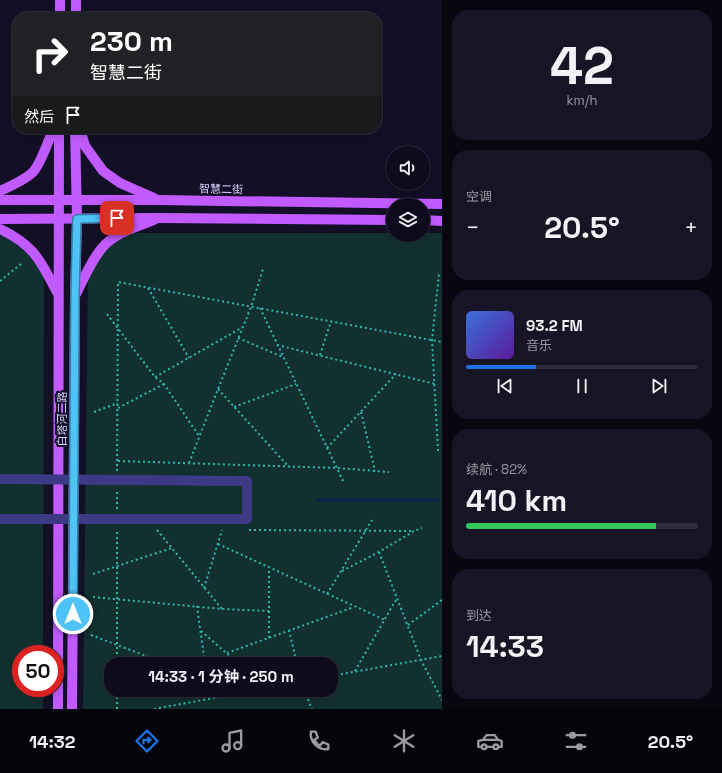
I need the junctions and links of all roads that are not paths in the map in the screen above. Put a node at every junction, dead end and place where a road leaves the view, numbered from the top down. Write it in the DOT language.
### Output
graph roads {
  1 [pos="60,0"];
  2 [pos="76,0"];
  3 [pos="60,12"];
  4 [pos="76,12"];
  5 [pos="51,134"];
  6 [pos="59,134"];
  7 [pos="75,134"];
  8 [pos="81,134"];
  9 [pos="0,191"];
  10 [pos="0,200"];
  11 [pos="59,200"];
  12 [pos="158,200"];
  13 [pos="77,201"];
  14 [pos="442,204"];
  15 [pos="0,218"];
  16 [pos="58,218"];
  17 [pos="158,218"];
  18 [pos="77,219"];
  19 [pos="386,220"];
  20 [pos="430,220"];
  21 [pos="442,220"];
  22 [pos="0,229"];
  23 [pos="58,294"];
  24 [pos="75,295"];
  25 [pos="0,479"];
  26 [pos="0,519"];
  27 [pos="58,709"];
  28 [pos="72,709"];
  1 -- 3 [label="main road"];
  2 -- 4 [label="main road"];
  5 -- 9 [label="main road"];
  6 -- 11 [label="main road, 白塔河二路"];
  7 -- 13 [label="main road, 白塔河二路"];
  8 -- 12 [label="main road"];
  10 -- 11 [label="main road, 智慧二街"];
  11 -- 13 [label="main road, 智慧二街"];
  11 -- 16 [label="main road, 白塔河二路"];
  12 -- 13 [label="main road, 智慧二街"];
  12 -- 14 [label="main road, 智慧二街"];
  13 -- 18 [label="main road, 白塔河二路"];
  15 -- 16 [label="main road"];
  16 -- 18 [label="main road"];
  16 -- 23 [label="main road, 白塔河二路"];
  17 -- 18 [label="main road"];
  17 -- 19 [label="main road"];
  17 -- 24 [label="main road"];
  18 -- 24 [label="main road, 白塔河二路"];
  20 -- 21 [label="main road"];
  22 -- 23 [label="main road"];
  23 -- 27 [label="main road, 白塔河二路"];
  24 -- 28 [label="main road, 白塔河二路"];
  25 -- 26 [label="street, bridge"];
}
